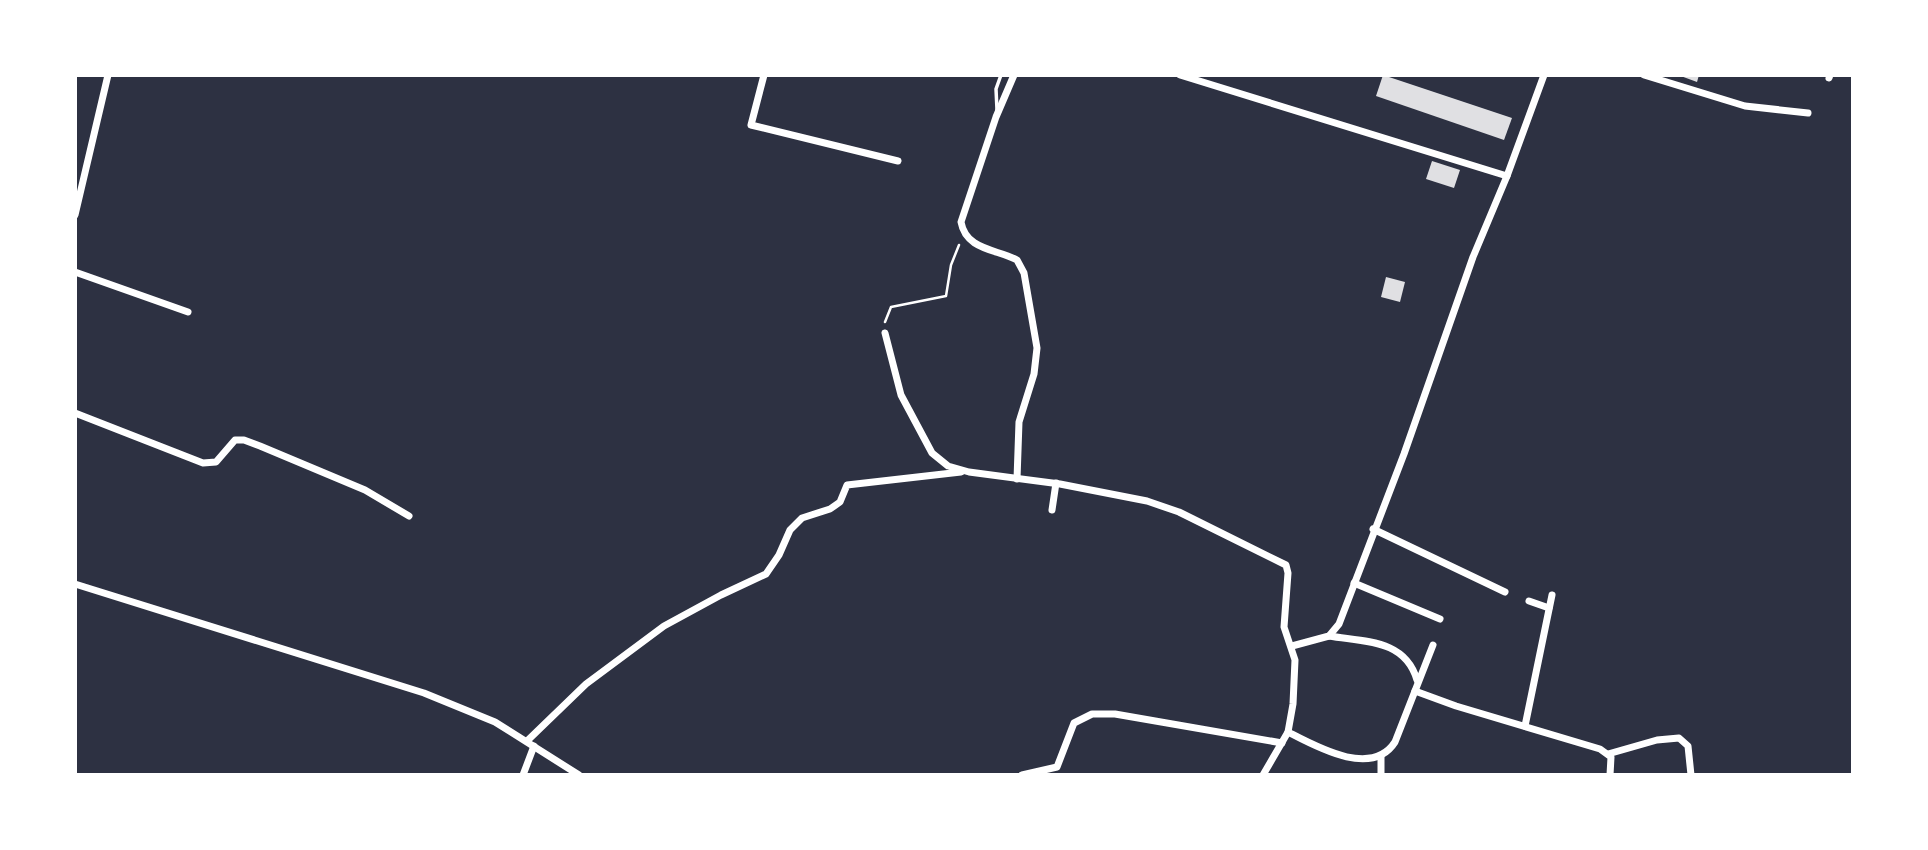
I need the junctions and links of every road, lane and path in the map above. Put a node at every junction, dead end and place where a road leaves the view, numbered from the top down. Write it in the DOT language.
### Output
graph roads {
  1 [pos="108,75"];
  2 [pos="764,75"];
  3 [pos="1001,75"];
  4 [pos="1014,75"];
  5 [pos="1180,75"];
  6 [pos="1544,75"];
  7 [pos="1644,75"];
  8 [pos="997,113"];
  9 [pos="1808,113"];
  10 [pos="898,162"];
  11 [pos="1507,176"];
  12 [pos="75,215"];
  13 [pos="965,236"];
  14 [pos="75,272"];
  15 [pos="188,312"];
  16 [pos="885,333"];
  17 [pos="75,413"];
  18 [pos="965,471"];
  19 [pos="1017,480"];
  20 [pos="1056,483"];
  21 [pos="1052,510"];
  22 [pos="409,516"];
  23 [pos="1373,529"];
  24 [pos="1354,583"];
  25 [pos="75,584"];
  26 [pos="1505,592"];
  27 [pos="1552,595"];
  28 [pos="1530,601"];
  29 [pos="1549,608"];
  30 [pos="1440,619"];
  31 [pos="1329,636"];
  32 [pos="1433,645"];
  33 [pos="1292,646"];
  34 [pos="1417,681"];
  35 [pos="1415,691"];
  36 [pos="1525,726"];
  37 [pos="1288,732"];
  38 [pos="527,741"];
  39 [pos="1282,743"];
  40 [pos="534,746"];
  41 [pos="1608,754"];
  42 [pos="1381,756"];
  43 [pos="523,775"];
  44 [pos="579,775"];
  45 [pos="1022,775"];
  46 [pos="1263,775"];
  47 [pos="1381,775"];
  48 [pos="1610,775"];
  49 [pos="1691,775"];
  1 -- 12 [label="street"];
  2 -- 10 [label="street"];
  3 -- 8 [label="lane"];
  4 -- 8 [label="street"];
  5 -- 11 [label="street"];
  6 -- 11 [label="street"];
  7 -- 9 [label="street"];
  8 -- 13 [label="street"];
  11 -- 23 [label="street"];
  13 -- 16 [label="path"];
  13 -- 19 [label="street"];
  14 -- 15 [label="street"];
  16 -- 18 [label="street"];
  17 -- 22 [label="street"];
  18 -- 19 [label="street"];
  18 -- 38 [label="street"];
  19 -- 20 [label="street"];
  20 -- 21 [label="street"];
  20 -- 33 [label="street"];
  23 -- 24 [label="street"];
  23 -- 26 [label="street"];
  24 -- 30 [label="street"];
  24 -- 31 [label="street"];
  25 -- 38 [label="street"];
  27 -- 29 [label="street"];
  28 -- 29 [label="street"];
  29 -- 36 [label="street"];
  31 -- 33 [label="street"];
  31 -- 34 [label="street"];
  32 -- 34 [label="street"];
  33 -- 37 [label="street"];
  34 -- 35 [label="street"];
  35 -- 36 [label="street"];
  35 -- 42 [label="street"];
  36 -- 41 [label="street"];
  37 -- 39 [label="street"];
  37 -- 42 [label="street"];
  38 -- 40 [label="street"];
  39 -- 45 [label="street"];
  39 -- 46 [label="street"];
  40 -- 43 [label="street"];
  40 -- 44 [label="street"];
  41 -- 48 [label="street"];
  41 -- 49 [label="street"];
  42 -- 47 [label="street"];
}
